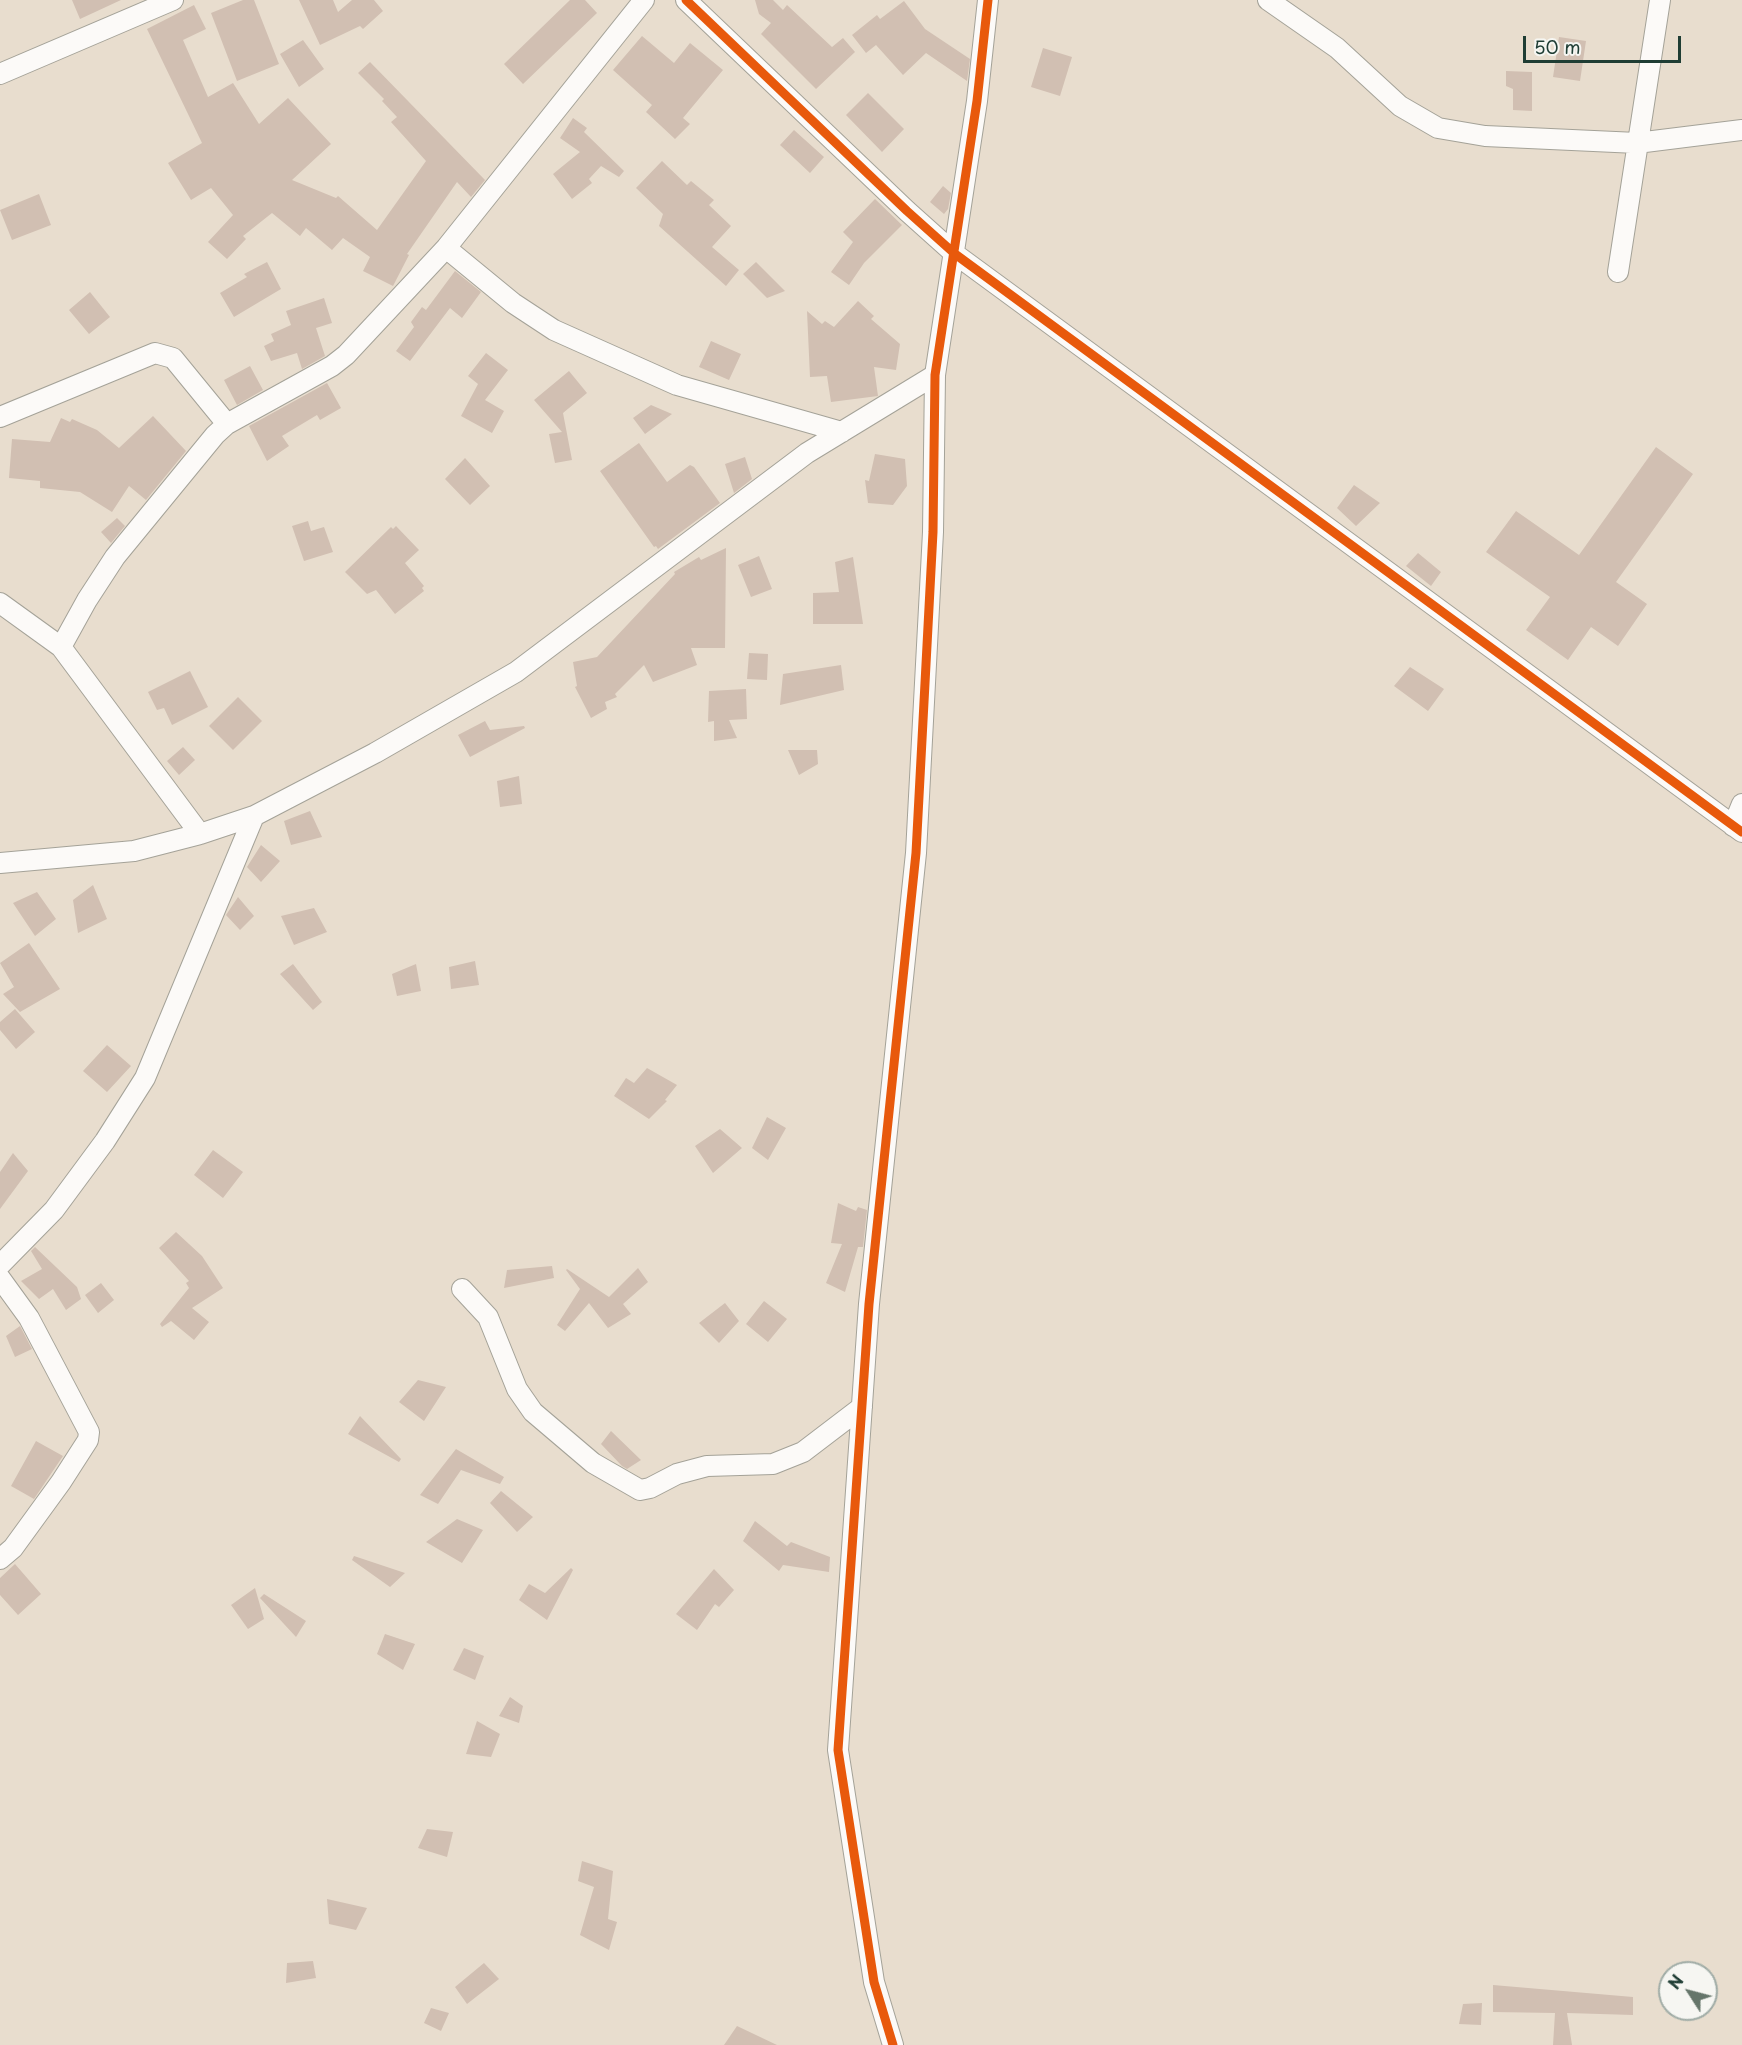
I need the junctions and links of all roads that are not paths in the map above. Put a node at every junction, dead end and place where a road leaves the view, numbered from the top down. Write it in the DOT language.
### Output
graph roads {
  1 [pos="173,0"];
  2 [pos="644,0"];
  3 [pos="686,0"];
  4 [pos="988,0"];
  5 [pos="1268,0"];
  6 [pos="1660,0"];
  7 [pos="0,74"];
  8 [pos="1742,130"];
  9 [pos="1637,143"];
  10 [pos="446,248"];
  11 [pos="955,254"];
  12 [pos="1618,272"];
  13 [pos="935,375"];
  14 [pos="0,417"];
  15 [pos="228,424"];
  16 [pos="842,432"];
  17 [pos="0,603"];
  18 [pos="62,648"];
  19 [pos="1742,804"];
  20 [pos="254,816"];
  21 [pos="1737,829"];
  22 [pos="200,834"];
  23 [pos="0,863"];
  24 [pos="0,1265"];
  25 [pos="0,1278"];
  26 [pos="462,1289"];
  27 [pos="862,1407"];
  28 [pos="0,1559"];
  29 [pos="893,2045"];
  1 -- 7 [label="street"];
  2 -- 10 [label="street"];
  3 -- 11 [label="street"];
  4 -- 11 [label="street"];
  5 -- 9 [label="street"];
  6 -- 9 [label="street"];
  8 -- 9 [label="street"];
  9 -- 12 [label="street"];
  10 -- 15 [label="street"];
  10 -- 16 [label="street"];
  11 -- 13 [label="street"];
  11 -- 21 [label="street"];
  13 -- 16 [label="street"];
  13 -- 27 [label="street"];
  14 -- 15 [label="street"];
  15 -- 18 [label="street"];
  16 -- 20 [label="street"];
  17 -- 18 [label="street"];
  18 -- 22 [label="street"];
  19 -- 21 [label="street"];
  20 -- 22 [label="street"];
  20 -- 24 [label="street"];
  22 -- 23 [label="street"];
  25 -- 28 [label="street"];
  26 -- 27 [label="street"];
  27 -- 29 [label="street"];
}
